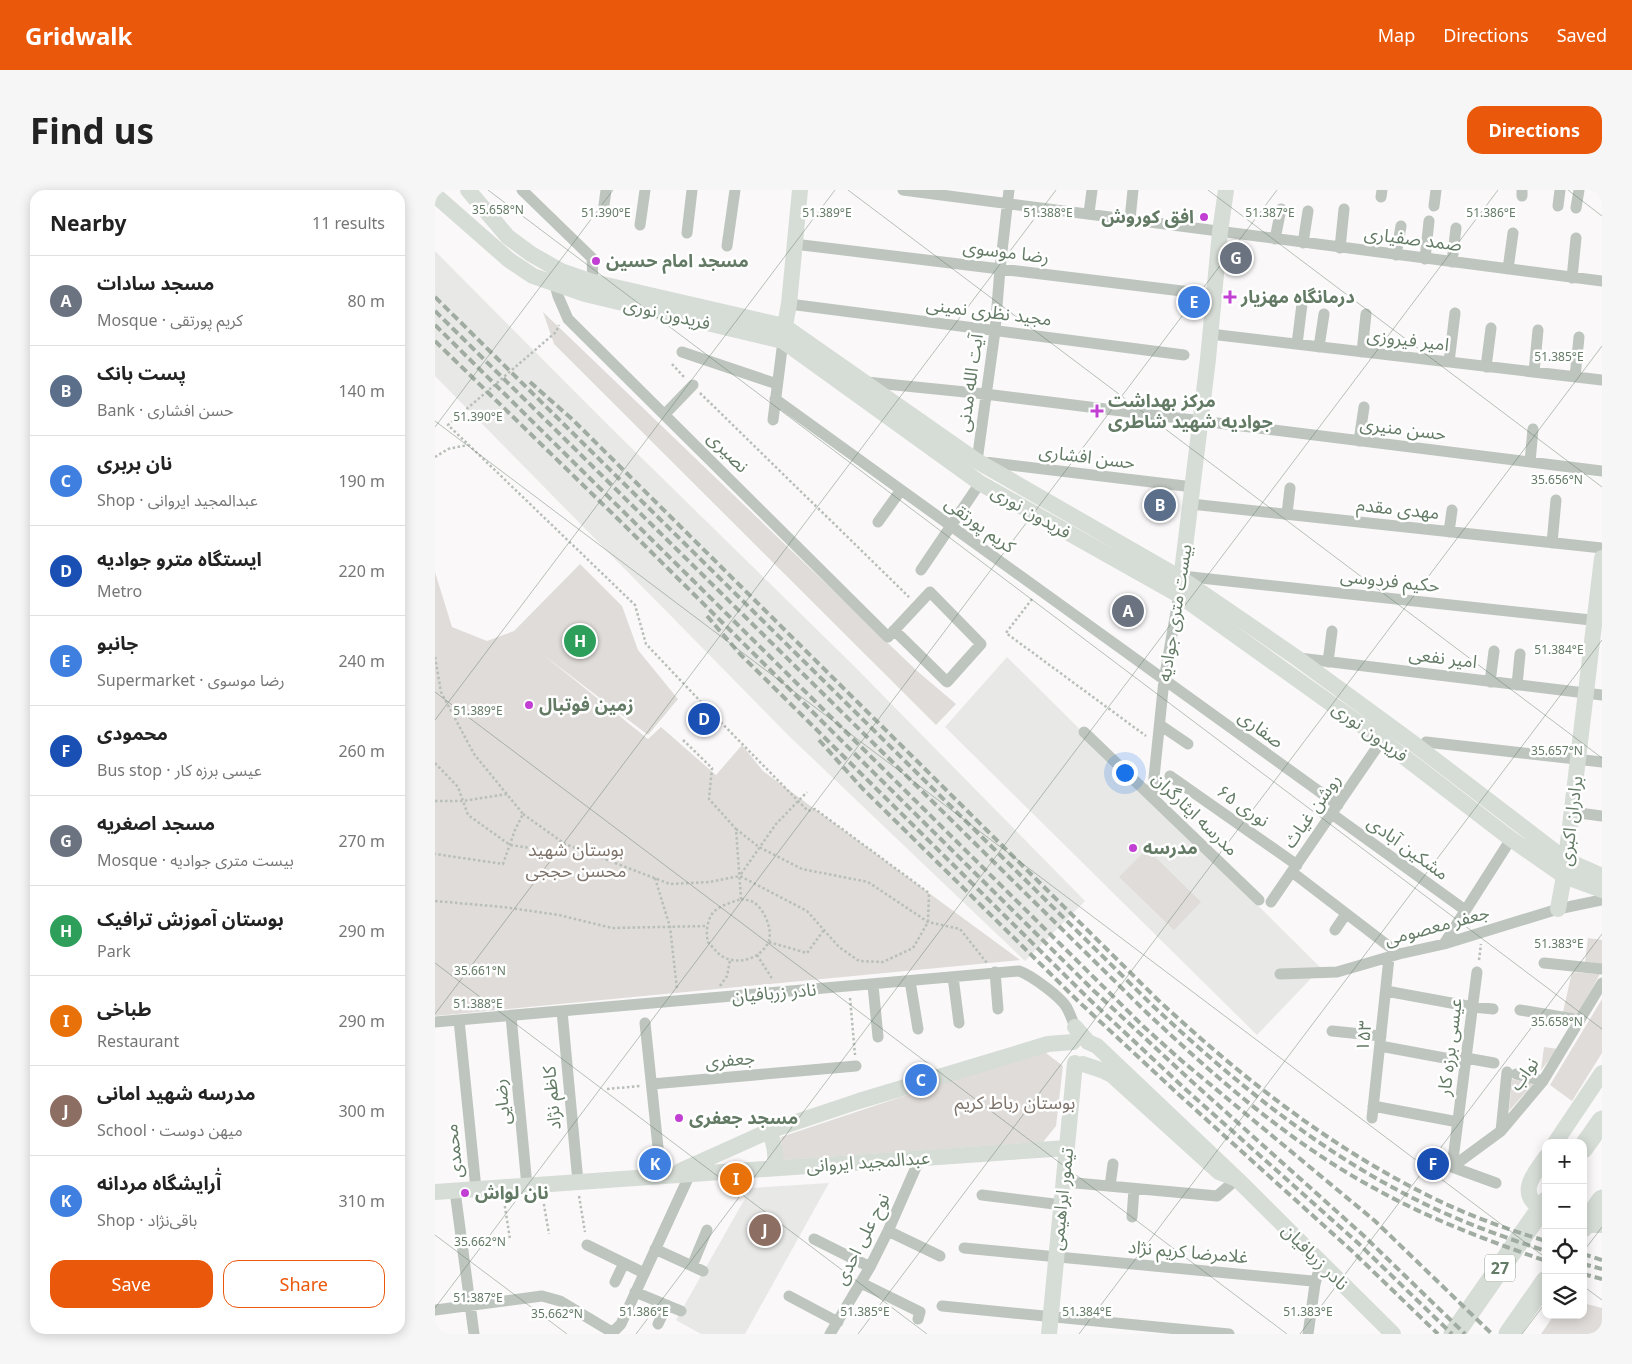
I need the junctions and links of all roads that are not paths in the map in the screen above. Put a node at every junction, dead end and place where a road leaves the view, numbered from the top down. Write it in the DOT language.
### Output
graph roads {
  1 [pos="443,190"];
  2 [pos="468,190"];
  3 [pos="522,190"];
  4 [pos="606,190"];
  5 [pos="645,190"];
  6 [pos="692,190"];
  7 [pos="735,190"];
  8 [pos="800,190"];
  9 [pos="903,190"];
  10 [pos="1009,190"];
  11 [pos="1092,190"];
  12 [pos="1133,190"];
  13 [pos="1226,190"];
  14 [pos="1435,190"];
  15 [pos="1560,190"];
  16 [pos="1579,190"];
  17 [pos="435,195"];
  18 [pos="1007,203"];
  19 [pos="1434,206"];
  20 [pos="1558,206"];
  21 [pos="1576,208"];
  22 [pos="1281,209"];
  23 [pos="1344,209"];
  24 [pos="1308,211"];
  25 [pos="1089,213"];
  26 [pos="603,214"];
  27 [pos="1130,219"];
  28 [pos="1429,221"];
  29 [pos="640,225"];
  30 [pos="1401,226"];
  31 [pos="1456,228"];
  32 [pos="1220,232"];
  33 [pos="687,233"];
  34 [pos="1513,233"];
  35 [pos="508,237"];
  36 [pos="1576,238"];
  37 [pos="1275,240"];
  38 [pos="1303,243"];
  39 [pos="794,244"];
  40 [pos="727,246"];
  41 [pos="1340,248"];
  42 [pos="1397,255"];
  43 [pos="1425,258"];
  44 [pos="1452,262"];
  45 [pos="1000,269"];
  46 [pos="1508,269"];
  47 [pos="558,278"];
  48 [pos="1571,278"];
  49 [pos="1602,281"];
  50 [pos="593,282"];
  51 [pos="1215,295"];
  52 [pos="789,304"];
  53 [pos="1302,304"];
  54 [pos="1455,313"];
  55 [pos="1324,314"];
  56 [pos="1366,314"];
  57 [pos="1491,328"];
  58 [pos="1538,330"];
  59 [pos="995,331"];
  60 [pos="783,334"];
  61 [pos="1210,334"];
  62 [pos="1579,337"];
  63 [pos="1297,344"];
  64 [pos="1319,347"];
  65 [pos="682,352"];
  66 [pos="1362,352"];
  67 [pos="1184,355"];
  68 [pos="1449,362"];
  69 [pos="1486,366"];
  70 [pos="1534,372"];
  71 [pos="1575,377"];
  72 [pos="1602,380"];
  73 [pos="865,382"];
  74 [pos="777,384"];
  75 [pos="693,385"];
  76 [pos="985,394"];
  77 [pos="775,398"];
  78 [pos="1364,408"];
  79 [pos="665,414"];
  80 [pos="773,420"];
  81 [pos="1200,422"];
  82 [pos="1533,428"];
  83 [pos="1359,441"];
  84 [pos="977,461"];
  85 [pos="1530,462"];
  86 [pos="1602,471"];
  87 [pos="980,483"];
  88 [pos="1290,488"];
  89 [pos="901,490"];
  90 [pos="1192,496"];
  91 [pos="1556,500"];
  92 [pos="1452,510"];
  93 [pos="1287,514"];
  94 [pos="878,522"];
  95 [pos="951,526"];
  96 [pos="1449,532"];
  97 [pos="1551,543"];
  98 [pos="1602,548"];
  99 [pos="1602,558"];
  100 [pos="921,570"];
  101 [pos="1181,584"];
  102 [pos="1598,621"];
  103 [pos="1332,631"];
  104 [pos="891,634"];
  105 [pos="1494,651"];
  106 [pos="1519,654"];
  107 [pos="1297,658"];
  108 [pos="1328,662"];
  109 [pos="1164,680"];
  110 [pos="1490,682"];
  111 [pos="1517,685"];
  112 [pos="1594,694"];
  113 [pos="1159,725"];
  114 [pos="1084,732"];
  115 [pos="1387,734"];
  116 [pos="1426,742"];
  117 [pos="1188,744"];
  118 [pos="1578,760"];
  119 [pos="1602,762"];
  120 [pos="1170,776"];
  121 [pos="1152,797"];
  122 [pos="1335,810"];
  123 [pos="1572,812"];
  124 [pos="1602,816"];
  125 [pos="1521,825"];
  126 [pos="1511,839"];
  127 [pos="1565,868"];
  128 [pos="1294,869"];
  129 [pos="1602,876"];
  130 [pos="1602,890"];
  131 [pos="1259,900"];
  132 [pos="1602,900"];
  133 [pos="1271,902"];
  134 [pos="1558,909"];
  135 [pos="1465,910"];
  136 [pos="1346,914"];
  137 [pos="1335,930"];
  138 [pos="1444,944"];
  139 [pos="1394,956"];
  140 [pos="1544,963"];
  141 [pos="1602,969"];
  142 [pos="995,972"];
  143 [pos="1477,972"];
  144 [pos="1280,974"];
  145 [pos="953,976"];
  146 [pos="910,981"];
  147 [pos="1602,982"];
  148 [pos="873,984"];
  149 [pos="1386,991"];
  150 [pos="1473,1007"];
  151 [pos="998,1009"];
  152 [pos="1493,1009"];
  153 [pos="1520,1010"];
  154 [pos="562,1011"];
  155 [pos="511,1016"];
  156 [pos="459,1020"];
  157 [pos="1580,1020"];
  158 [pos="435,1022"];
  159 [pos="645,1023"];
  160 [pos="959,1023"];
  161 [pos="918,1029"];
  162 [pos="1332,1031"];
  163 [pos="878,1037"];
  164 [pos="1078,1038"];
  165 [pos="1381,1041"];
  166 [pos="1466,1060"];
  167 [pos="1494,1063"];
  168 [pos="1079,1064"];
  169 [pos="855,1066"];
  170 [pos="1602,1073"];
  171 [pos="1543,1081"];
  172 [pos="652,1084"];
  173 [pos="1602,1121"];
  174 [pos="1458,1122"];
  175 [pos="769,1131"];
  176 [pos="1501,1131"];
  177 [pos="1558,1139"];
  178 [pos="1587,1142"];
  179 [pos="1067,1148"];
  180 [pos="920,1158"];
  181 [pos="1542,1162"];
  182 [pos="1113,1164"];
  183 [pos="1452,1167"];
  184 [pos="775,1168"];
  185 [pos="690,1174"];
  186 [pos="665,1176"];
  187 [pos="1237,1179"];
  188 [pos="577,1182"];
  189 [pos="1065,1182"];
  190 [pos="1496,1184"];
  191 [pos="534,1185"];
  192 [pos="1110,1186"];
  193 [pos="476,1189"];
  194 [pos="1134,1189"];
  195 [pos="455,1191"];
  196 [pos="435,1192"];
  197 [pos="982,1196"];
  198 [pos="1602,1200"];
  199 [pos="1062,1205"];
  200 [pos="1542,1208"];
  201 [pos="1542,1209"];
  202 [pos="1132,1217"];
  203 [pos="1587,1221"];
  204 [pos="1602,1225"];
  205 [pos="1587,1226"];
  206 [pos="707,1230"];
  207 [pos="888,1231"];
  208 [pos="814,1239"];
  209 [pos="587,1245"];
  210 [pos="964,1248"];
  211 [pos="655,1249"];
  212 [pos="940,1256"];
  213 [pos="1056,1257"];
  214 [pos="1321,1262"];
  215 [pos="624,1263"];
  216 [pos="692,1266"];
  217 [pos="870,1267"];
  218 [pos="703,1272"];
  219 [pos="644,1273"];
  220 [pos="615,1282"];
  221 [pos="861,1283"];
  222 [pos="1315,1284"];
  223 [pos="1542,1287"];
  224 [pos="635,1292"];
  225 [pos="789,1296"];
  226 [pos="470,1305"];
  227 [pos="667,1305"];
  228 [pos="942,1306"];
  229 [pos="435,1310"];
  230 [pos="681,1311"];
  231 [pos="919,1316"];
  232 [pos="1051,1317"];
  233 [pos="838,1322"];
  234 [pos="659,1324"];
  235 [pos="474,1334"];
  236 [pos="832,1334"];
  237 [pos="1049,1334"];
  238 [pos="1229,1334"];
  239 [pos="1308,1334"];
  240 [pos="1393,1334"];
  241 [pos="1454,1334"];
  242 [pos="1509,1334"];
  1 -- 35 [label="main road"];
  2 -- 35 [label="main road, فریدون نوری"];
  3 -- 50 [label="street"];
  4 -- 26 [label="street"];
  5 -- 29 [label="street"];
  6 -- 33 [label="street"];
  7 -- 40 [label="street"];
  8 -- 39 [label="main road"];
  9 -- 18 [label="street, صمد صفیاری"];
  10 -- 18 [label="street, آیت‌ الله مدنی"];
  11 -- 25 [label="street"];
  12 -- 27 [label="street"];
  13 -- 32 [label="main road, بیست متری جوادیه"];
  14 -- 19 [label="street"];
  15 -- 20 [label="street"];
  16 -- 21 [label="street"];
  17 -- 47 [label="main road, فریدون نوری"];
  18 -- 25 [label="street, صمد صفیاری"];
  18 -- 45 [label="street, آیت‌ الله مدنی"];
  22 -- 37 [label="street"];
  23 -- 41 [label="street"];
  24 -- 38 [label="street"];
  25 -- 27 [label="street, صمد صفیاری"];
  27 -- 32 [label="street, صمد صفیاری"];
  28 -- 43 [label="street"];
  30 -- 42 [label="street"];
  31 -- 44 [label="street"];
  32 -- 37 [label="street, صمد صفیاری"];
  32 -- 51 [label="main road, بیست متری جوادیه"];
  34 -- 46 [label="street"];
  35 -- 47 [label="main road, فریدون نوری"];
  36 -- 48 [label="street"];
  37 -- 38 [label="street, صمد صفیاری"];
  38 -- 41 [label="street, صمد صفیاری"];
  39 -- 45 [label="street, رضا موسوی"];
  39 -- 52 [label="main road"];
  41 -- 42 [label="street, صمد صفیاری"];
  42 -- 43 [label="street, صمد صفیاری"];
  43 -- 44 [label="street, صمد صفیاری"];
  44 -- 46 [label="street, صمد صفیاری"];
  45 -- 51 [label="street, رضا موسوی"];
  45 -- 59 [label="street, آیت‌ الله مدنی"];
  46 -- 48 [label="street, صمد صفیاری"];
  47 -- 50 [label="main road, فریدون نوری"];
  47 -- 60 [label="main road, فریدون نوری"];
  47 -- 79 [label="street, نصیری"];
  48 -- 49 [label="street, صمد صفیاری"];
  50 -- 60 [label="main road, فریدون نوری"];
  51 -- 61 [label="main road, بیست متری جوادیه"];
  52 -- 59 [label="street, مجید نظری نمینی"];
  52 -- 60 [label="main road"];
  53 -- 63 [label="street"];
  54 -- 68 [label="street"];
  55 -- 64 [label="street"];
  56 -- 66 [label="street"];
  57 -- 69 [label="street"];
  58 -- 70 [label="street"];
  59 -- 67 [label="street, مجید نظری نمینی"];
  59 -- 76 [label="street, آیت‌ الله مدنی"];
  60 -- 73 [label="main road, فریدون نوری"];
  60 -- 74 [label="street"];
  60 -- 87 [label="main road, فریدون نوری"];
  61 -- 63 [label="street, امیر فیروزی"];
  61 -- 81 [label="main road, بیست متری جوادیه"];
  62 -- 71 [label="street"];
  63 -- 64 [label="street, امیر فیروزی"];
  64 -- 66 [label="street, امیر فیروزی"];
  65 -- 74 [label="street"];
  66 -- 68 [label="street, امیر فیروزی"];
  68 -- 69 [label="street, امیر فیروزی"];
  69 -- 70 [label="street, امیر فیروزی"];
  70 -- 71 [label="street, امیر فیروزی"];
  71 -- 72 [label="street, امیر فیروزی"];
  73 -- 76 [label="street, حسن منیری"];
  73 -- 84 [label="main road, فریدون نوری"];
  74 -- 77 [label="street"];
  75 -- 79 [label="street"];
  76 -- 81 [label="street, حسن منیری"];
  76 -- 84 [label="street, آیت‌ الله مدنی"];
  77 -- 80 [label="street"];
  77 -- 89 [label="street, کریم پورتقی"];
  78 -- 83 [label="street"];
  79 -- 104 [label="street, نصیری"];
  81 -- 83 [label="street, حسن منیری"];
  81 -- 90 [label="main road, بیست متری جوادیه"];
  82 -- 85 [label="street"];
  83 -- 85 [label="street, حسن منیری"];
  84 -- 90 [label="street, حسن افشاری"];
  84 -- 101 [label="main road, فریدون نوری"];
  85 -- 86 [label="street, حسن منیری"];
  87 -- 95 [label="street"];
  87 -- 101 [label="main road, فریدون نوری"];
  88 -- 93 [label="street"];
  89 -- 94 [label="street"];
  89 -- 95 [label="street, کریم پورتقی"];
  90 -- 93 [label="street, مهدی مقدم"];
  90 -- 101 [label="main road, بیست متری جوادیه"];
  91 -- 97 [label="street"];
  92 -- 96 [label="street"];
  93 -- 96 [label="street, مهدی مقدم"];
  95 -- 100 [label="street"];
  95 -- 109 [label="street, کریم پورتقی"];
  96 -- 97 [label="street, مهدی مقدم"];
  97 -- 98 [label="street, مهدی مقدم"];
  99 -- 102 [label="main road, برادران اکبری"];
  101 -- 102 [label="street, حکیم فردوسی"];
  101 -- 107 [label="main road, فریدون نوری"];
  101 -- 109 [label="street, بیست متری جوادیه"];
  101 -- 115 [label="main road, فریدون نوری"];
  102 -- 112 [label="main road, برادران اکبری"];
  103 -- 108 [label="street"];
  104 -- 104 [label="street, نصیری"];
  105 -- 110 [label="street"];
  106 -- 111 [label="street"];
  107 -- 108 [label="street, امیر نفعی"];
  107 -- 115 [label="main road, فریدون نوری"];
  108 -- 110 [label="street, امیر نفعی"];
  109 -- 113 [label="street, بیست متری جوادیه"];
  109 -- 122 [label="street, صفاری"];
  110 -- 111 [label="street, امیر نفعی"];
  111 -- 112 [label="street, امیر نفعی"];
  112 -- 118 [label="main road, برادران اکبری"];
  113 -- 117 [label="street"];
  113 -- 121 [label="street, بیست متری جوادیه"];
  114 -- 121 [label="street, مدرسه ایثارگران"];
  115 -- 122 [label="street, روشن غیاث"];
  115 -- 125 [label="main road, فریدون نوری"];
  115 -- 126 [label="main road, فریدون نوری"];
  116 -- 118 [label="street"];
  118 -- 119 [label="street"];
  118 -- 123 [label="main road, برادران اکبری"];
  120 -- 128 [label="street, نوری ۶۵"];
  121 -- 131 [label="street, مدرسه ایثارگران"];
  122 -- 128 [label="street, روشن غیاث"];
  122 -- 135 [label="street, مشکین آبادی"];
  123 -- 124 [label="street"];
  123 -- 127 [label="main road, برادران اکبری"];
  125 -- 126 [label="main road"];
  125 -- 127 [label="main road, فریدون نوری"];
  126 -- 127 [label="main road, فریدون نوری"];
  126 -- 135 [label="street"];
  127 -- 129 [label="main road, فریدون نوری"];
  127 -- 130 [label="main road, فریدون نوری"];
  127 -- 134 [label="main road, برادران اکبری"];
  128 -- 133 [label="street, روشن غیاث"];
  128 -- 136 [label="street, نوری ۶۵"];
  132 -- 134 [label="street, جعفر معصومی"];
  134 -- 138 [label="street, جعفر معصومی"];
  135 -- 138 [label="street"];
  136 -- 137 [label="street"];
  136 -- 139 [label="street, نوری ۶۵"];
  138 -- 139 [label="street, جعفر معصومی"];
  139 -- 144 [label="street, جعفر معصومی"];
  139 -- 149 [label="street, ۱۵۳"];
  140 -- 141 [label="street"];
  142 -- 145 [label="street, نادر زربافیان"];
  142 -- 151 [label="street"];
  142 -- 164 [label="street, نادر زربافیان"];
  143 -- 150 [label="street, عیسی برزه کار"];
  145 -- 146 [label="street, نادر زربافیان"];
  145 -- 160 [label="street"];
  146 -- 148 [label="street, نادر زربافیان"];
  146 -- 161 [label="street"];
  147 -- 157 [label="street, نواب"];
  148 -- 154 [label="street, نادر زربافیان"];
  148 -- 163 [label="street"];
  149 -- 150 [label="street"];
  149 -- 165 [label="street, ۱۵۳"];
  150 -- 152 [label="street"];
  150 -- 166 [label="street, عیسی برزه کار"];
  153 -- 157 [label="street"];
  154 -- 155 [label="street, نادر زربافیان"];
  154 -- 188 [label="street, کاظم نژاد"];
  155 -- 156 [label="street, نادر زربافیان"];
  155 -- 191 [label="street, رضایی"];
  156 -- 158 [label="street, نادر زربافیان"];
  156 -- 193 [label="street, محمدی"];
  157 -- 171 [label="street, نواب"];
  159 -- 172 [label="street"];
  162 -- 165 [label="street"];
  164 -- 168 [label="main road, تیمور ابراهیمی"];
  164 -- 175 [label="main road, عبدالمجید ایروانی"];
  164 -- 187 [label="main road, نادر زربافیان"];
  165 -- 166 [label="street"];
  165 -- 174 [label="street, ۱۵۳"];
  166 -- 167 [label="street"];
  166 -- 174 [label="street, عیسی برزه کار"];
  168 -- 179 [label="main road, تیمور ابراهیمی"];
  168 -- 187 [label="main road, نادر زربافیان"];
  169 -- 172 [label="street, جعفری"];
  170 -- 177 [label="main road"];
  171 -- 176 [label="street, نواب"];
  171 -- 176 [label="street"];
  172 -- 186 [label="street"];
  173 -- 178 [label="highway"];
  174 -- 183 [label="street, عیسی برزه کار"];
  175 -- 184 [label="main road"];
  175 -- 186 [label="main road, عبدالمجید ایروانی"];
  176 -- 183 [label="street, نواب"];
  179 -- 180 [label="main road, عبدالمجید ایروانی"];
  179 -- 189 [label="main road, تیمور ابراهیمی"];
  180 -- 184 [label="main road, عبدالمجید ایروانی"];
  180 -- 207 [label="street, نوح علی احدی"];
  181 -- 201 [label="main road"];
  182 -- 192 [label="street"];
  183 -- 190 [label="street"];
  184 -- 185 [label="main road, عبدالمجید ایروانی"];
  185 -- 186 [label="main road, عبدالمجید ایروانی"];
  185 -- 211 [label="street"];
  186 -- 188 [label="main road, عبدالمجید ایروانی"];
  187 -- 194 [label="street"];
  187 -- 214 [label="main road, نادر زربافیان"];
  188 -- 191 [label="main road, عبدالمجید ایروانی"];
  189 -- 192 [label="street"];
  189 -- 199 [label="main road, تیمور ابراهیمی"];
  191 -- 193 [label="main road, عبدالمجید ایروانی"];
  192 -- 194 [label="street"];
  193 -- 195 [label="main road, عبدالمجید ایروانی"];
  194 -- 202 [label="street"];
  195 -- 196 [label="main road, عبدالمجید ایروانی"];
  195 -- 226 [label="street"];
  197 -- 199 [label="street"];
  198 -- 203 [label="highway"];
  199 -- 213 [label="main road, تیمور ابراهیمی"];
  200 -- 241 [label="highway, 27"];
  204 -- 205 [label="main road"];
  206 -- 216 [label="street"];
  207 -- 212 [label="street"];
  207 -- 217 [label="street, نوح علی احدی"];
  208 -- 217 [label="street"];
  209 -- 215 [label="street"];
  210 -- 213 [label="street, غلامرضا کریم نژاد"];
  211 -- 216 [label="street"];
  211 -- 219 [label="street"];
  213 -- 222 [label="street, غلامرضا کریم نژاد"];
  213 -- 232 [label="main road, تیمور ابراهیمی"];
  214 -- 222 [label="street"];
  214 -- 240 [label="main road, نادر زربافیان"];
  215 -- 219 [label="street"];
  215 -- 220 [label="street"];
  216 -- 218 [label="street"];
  217 -- 221 [label="street, نوح علی احدی"];
  219 -- 224 [label="street"];
  221 -- 231 [label="street"];
  221 -- 233 [label="street, نوح علی احدی"];
  222 -- 239 [label="street"];
  223 -- 242 [label="highway, 27"];
  224 -- 226 [label="street"];
  224 -- 227 [label="street"];
  225 -- 233 [label="street"];
  226 -- 229 [label="street"];
  226 -- 235 [label="street"];
  227 -- 230 [label="street"];
  227 -- 234 [label="street"];
  228 -- 232 [label="street"];
  232 -- 237 [label="main road, تیمور ابراهیمی"];
  232 -- 238 [label="street"];
  233 -- 236 [label="street, نوح علی احدی"];
}
